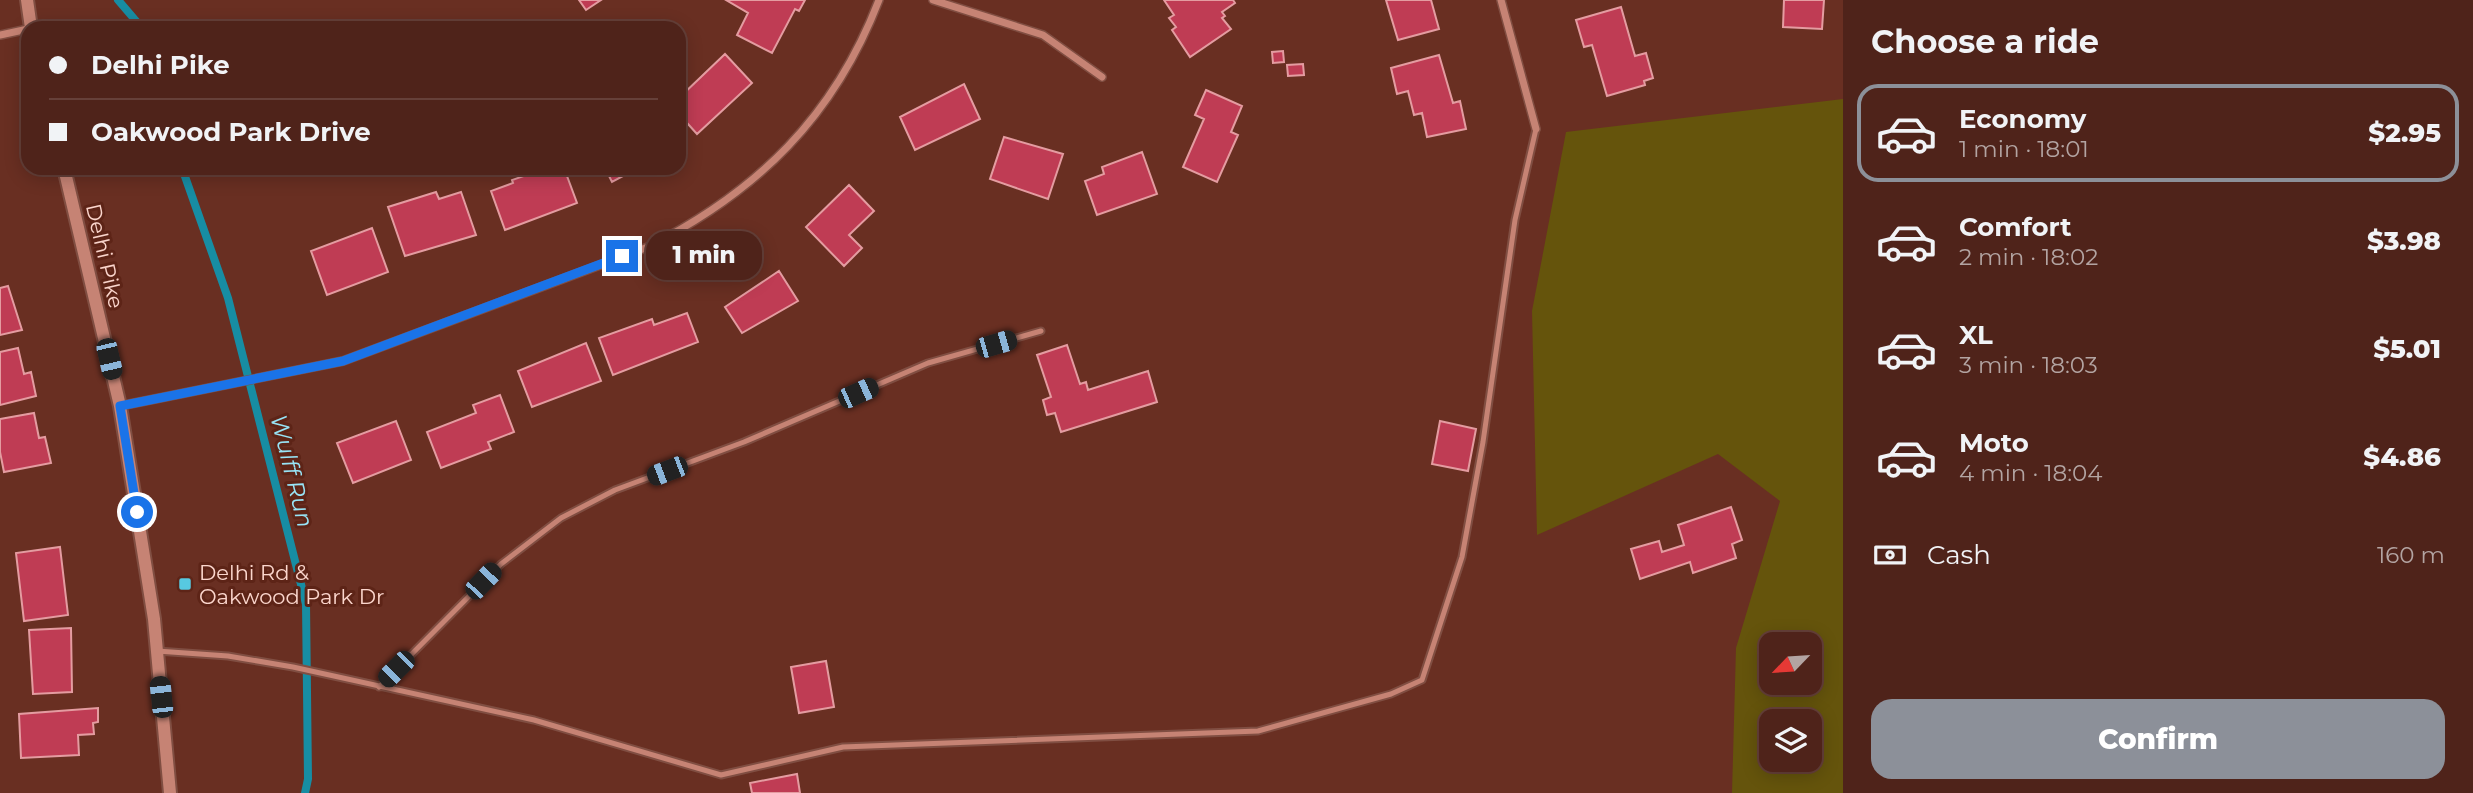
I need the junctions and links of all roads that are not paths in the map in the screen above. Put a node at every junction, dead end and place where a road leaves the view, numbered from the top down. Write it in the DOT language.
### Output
graph roads {
  1 [pos="27,0"];
  2 [pos="879,0"];
  3 [pos="933,0"];
  4 [pos="1501,0"];
  5 [pos="29,21"];
  6 [pos="21,31"];
  7 [pos="0,35"];
  8 [pos="1102,76"];
  9 [pos="1536,129"];
  10 [pos="66,175"];
  11 [pos="1041,331"];
  12 [pos="120,406"];
  13 [pos="157,651"];
  14 [pos="379,687"];
  15 [pos="170,793"];
  1 -- 5 [label="street"];
  2 -- 12 [label="street"];
  3 -- 8 [label="street"];
  4 -- 9 [label="street"];
  6 -- 7 [label="street"];
  9 -- 14 [label="lane"];
  10 -- 12 [label="street, Delhi Pike"];
  11 -- 14 [label="lane"];
  12 -- 13 [label="street, Delhi Pike"];
  13 -- 14 [label="lane"];
  13 -- 15 [label="street, Delhi Pike"];
}
